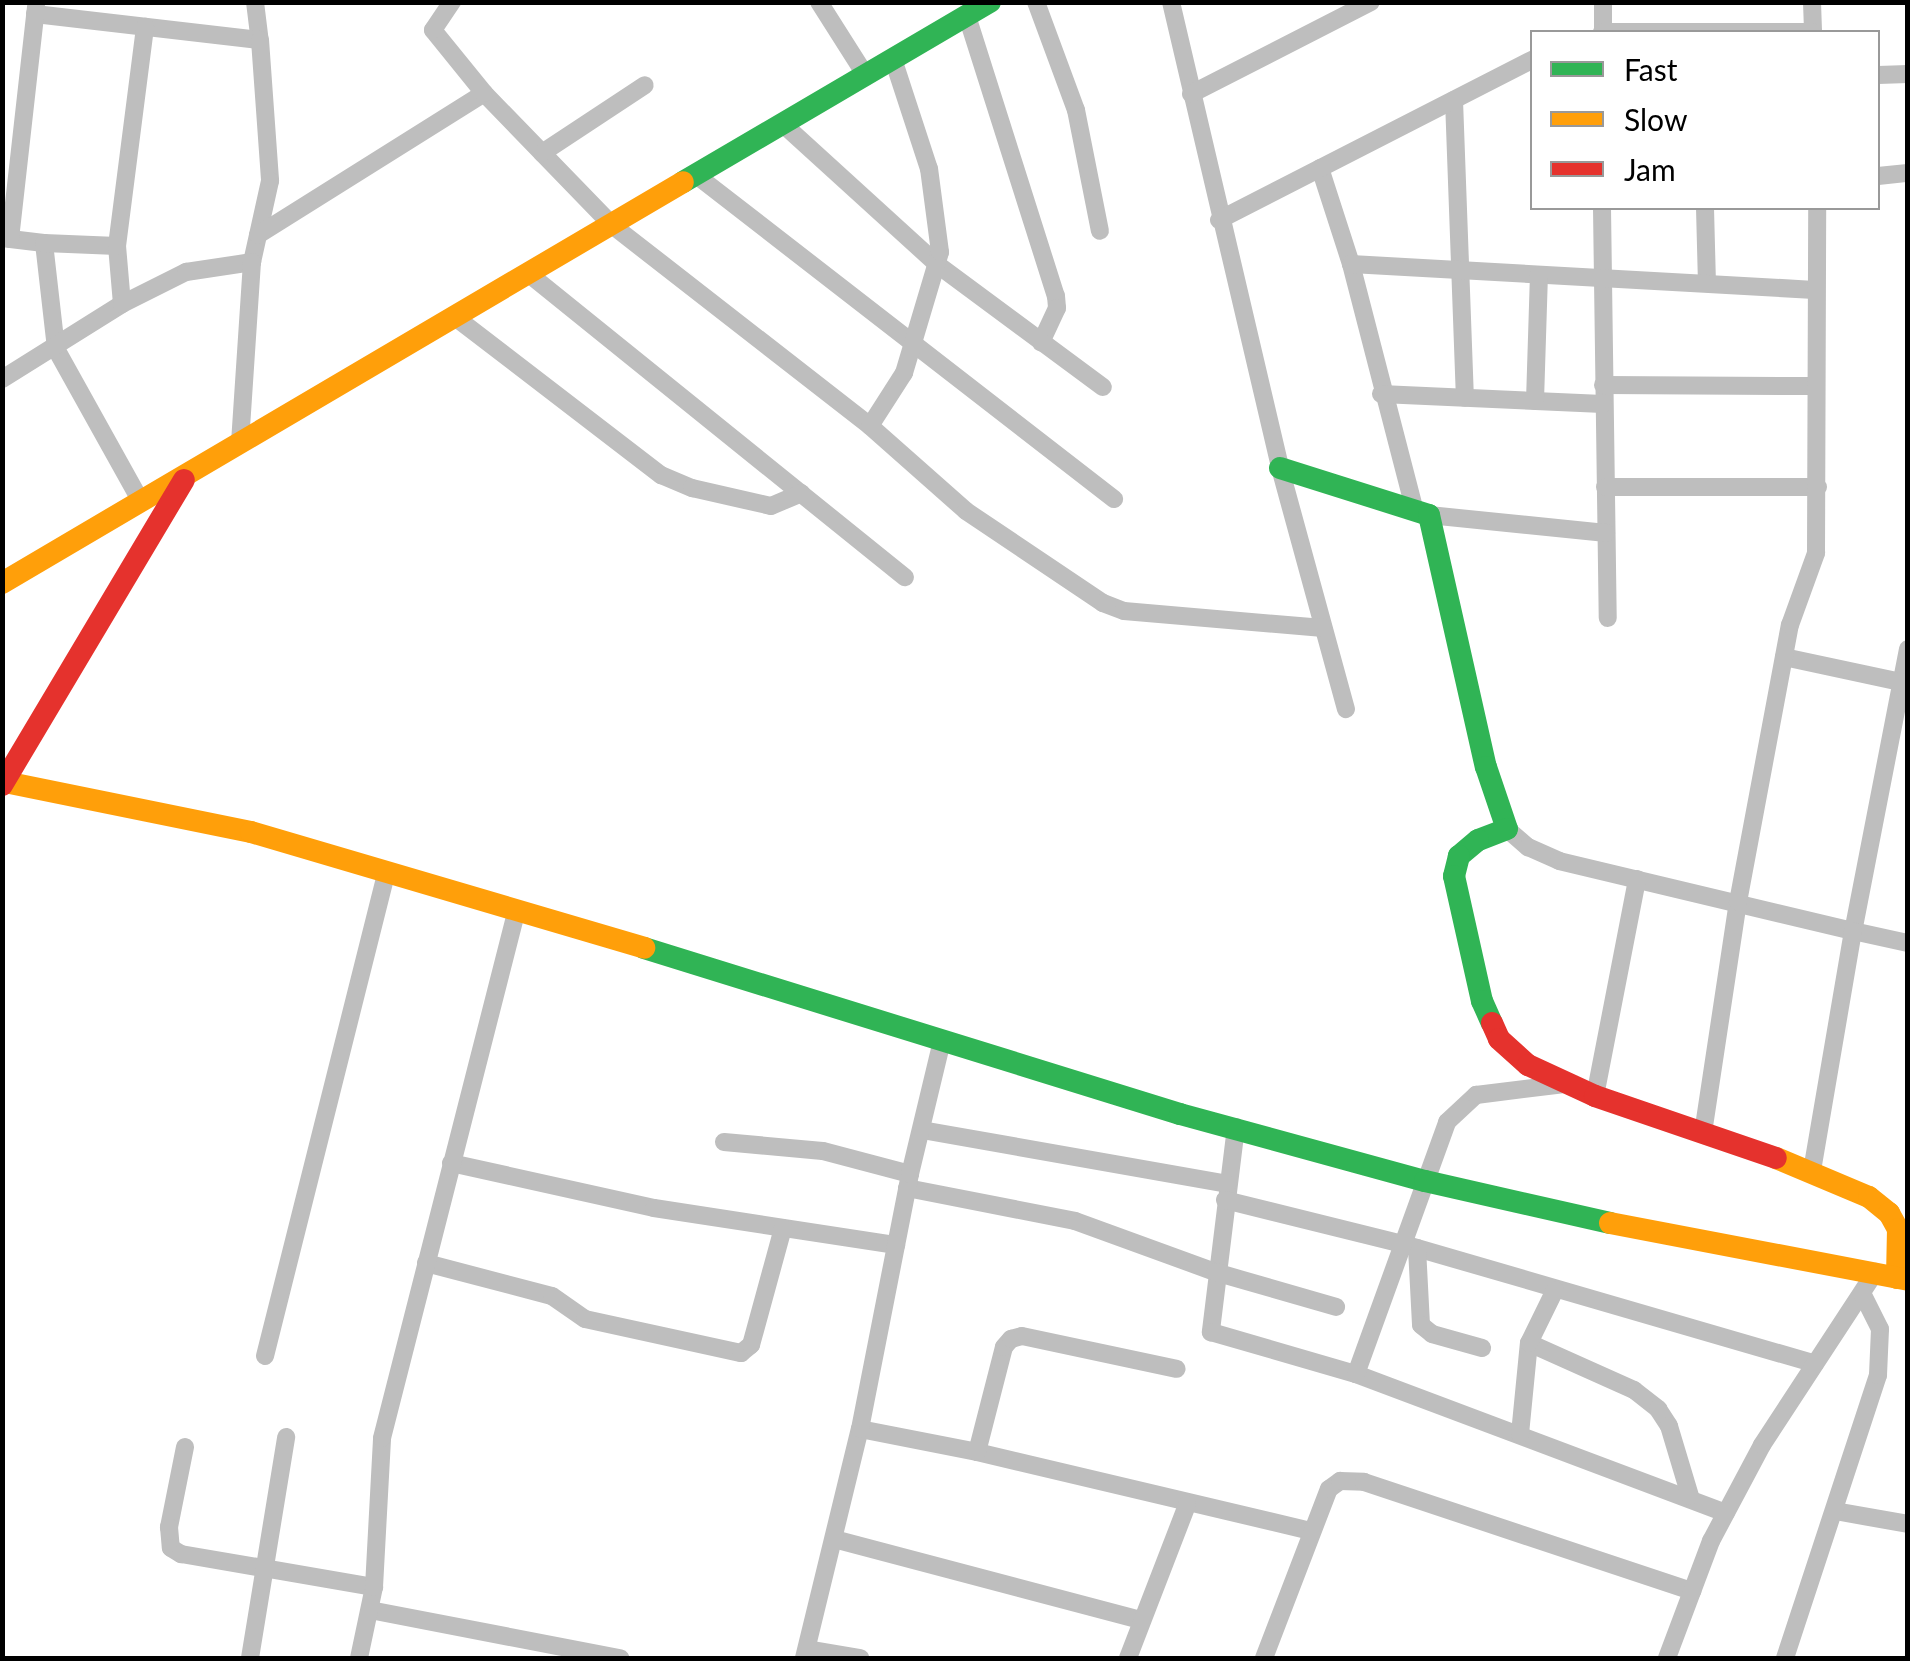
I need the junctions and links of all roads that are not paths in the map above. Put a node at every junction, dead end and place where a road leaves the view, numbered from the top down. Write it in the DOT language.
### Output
graph roads {
  1 [pos="255,2"];
  2 [pos="452,2"];
  3 [pos="820,2"];
  4 [pos="990,2"];
  5 [pos="1036,2"];
  6 [pos="1171,2"];
  7 [pos="1370,2"];
  8 [pos="1603,2"];
  9 [pos="1812,2"];
  10 [pos="36,8"];
  11 [pos="967,16"];
  12 [pos="145,27"];
  13 [pos="1603,30"];
  14 [pos="1813,30"];
  15 [pos="260,40"];
  16 [pos="893,59"];
  17 [pos="1530,61"];
  18 [pos="1908,74"];
  19 [pos="1880,75"];
  20 [pos="866,76"];
  21 [pos="644,85"];
  22 [pos="484,92"];
  23 [pos="1191,94"];
  24 [pos="1454,100"];
  25 [pos="783,124"];
  26 [pos="542,153"];
  27 [pos="1320,168"];
  28 [pos="1908,173"];
  29 [pos="696,176"];
  30 [pos="1880,176"];
  31 [pos="1602,210"];
  32 [pos="1705,210"];
  33 [pos="1818,210"];
  34 [pos="1219,220"];
  35 [pos="612,225"];
  36 [pos="1100,232"];
  37 [pos="258,235"];
  38 [pos="6,239"];
  39 [pos="44,243"];
  40 [pos="117,246"];
  41 [pos="252,262"];
  42 [pos="938,264"];
  43 [pos="1351,264"];
  44 [pos="1460,268"];
  45 [pos="529,274"];
  46 [pos="1539,274"];
  47 [pos="1602,280"];
  48 [pos="1707,282"];
  49 [pos="1814,290"];
  50 [pos="122,304"];
  51 [pos="456,317"];
  52 [pos="1041,342"];
  53 [pos="914,347"];
  54 [pos="56,348"];
  55 [pos="2,379"];
  56 [pos="1815,386"];
  57 [pos="1102,387"];
  58 [pos="1381,394"];
  59 [pos="1603,395"];
  60 [pos="1465,398"];
  61 [pos="1536,401"];
  62 [pos="870,426"];
  63 [pos="240,444"];
  64 [pos="1280,468"];
  65 [pos="187,475"];
  66 [pos="1605,487"];
  67 [pos="1818,487"];
  68 [pos="800,492"];
  69 [pos="1114,498"];
  70 [pos="141,502"];
  71 [pos="1422,514"];
  72 [pos="1606,534"];
  73 [pos="905,577"];
  74 [pos="2,583"];
  75 [pos="1608,618"];
  76 [pos="1323,628"];
  77 [pos="1908,649"];
  78 [pos="1784,657"];
  79 [pos="1900,682"];
  80 [pos="1346,709"];
  81 [pos="4,783"];
  82 [pos="1507,829"];
  83 [pos="386,873"];
  84 [pos="1637,879"];
  85 [pos="1738,902"];
  86 [pos="516,913"];
  87 [pos="1854,931"];
  88 [pos="1908,944"];
  89 [pos="942,1041"];
  90 [pos="1570,1084"];
  91 [pos="1595,1096"];
  92 [pos="1236,1127"];
  93 [pos="922,1130"];
  94 [pos="1703,1132"];
  95 [pos="724,1142"];
  96 [pos="451,1162"];
  97 [pos="1812,1170"];
  98 [pos="909,1181"];
  99 [pos="1424,1182"];
  100 [pos="1226,1192"];
  101 [pos="1903,1227"];
  102 [pos="783,1228"];
  103 [pos="896,1245"];
  104 [pos="1410,1246"];
  105 [pos="426,1263"];
  106 [pos="1215,1272"];
  107 [pos="1893,1277"];
  108 [pos="1555,1290"];
  109 [pos="1862,1293"];
  110 [pos="1336,1306"];
  111 [pos="1528,1343"];
  112 [pos="1482,1348"];
  113 [pos="265,1356"];
  114 [pos="1815,1364"];
  115 [pos="1177,1370"];
  116 [pos="1356,1374"];
  117 [pos="860,1430"];
  118 [pos="1520,1434"];
  119 [pos="286,1437"];
  120 [pos="185,1447"];
  121 [pos="977,1452"];
  122 [pos="1690,1496"];
  123 [pos="1187,1505"];
  124 [pos="1836,1511"];
  125 [pos="1726,1513"];
  126 [pos="1908,1524"];
  127 [pos="1312,1531"];
  128 [pos="834,1538"];
  129 [pos="264,1569"];
  130 [pos="374,1587"];
  131 [pos="1692,1591"];
  132 [pos="370,1610"];
  133 [pos="1141,1620"];
  134 [pos="805,1654"];
  135 [pos="250,1658"];
  136 [pos="359,1658"];
  137 [pos="620,1658"];
  138 [pos="860,1658"];
  139 [pos="1128,1658"];
  140 [pos="1264,1658"];
  141 [pos="1667,1658"];
  142 [pos="1785,1658"];
  1 -- 15 [label="street"];
  2 -- 22 [label="street"];
  3 -- 20 [label="street"];
  4 -- 11 [label="street"];
  5 -- 36 [label="street"];
  6 -- 23 [label="street"];
  7 -- 23 [label="street"];
  8 -- 13 [label="street"];
  9 -- 14 [label="street"];
  10 -- 12 [label="street"];
  10 -- 38 [label="street"];
  11 -- 16 [label="street"];
  11 -- 52 [label="street"];
  12 -- 15 [label="street"];
  12 -- 40 [label="street"];
  15 -- 37 [label="street"];
  16 -- 20 [label="street"];
  16 -- 42 [label="street"];
  17 -- 24 [label="street"];
  18 -- 19 [label="street"];
  20 -- 25 [label="street"];
  21 -- 26 [label="street"];
  22 -- 26 [label="street"];
  22 -- 37 [label="street"];
  23 -- 34 [label="street"];
  24 -- 27 [label="street"];
  24 -- 44 [label="street"];
  25 -- 29 [label="street"];
  25 -- 42 [label="street"];
  26 -- 35 [label="street"];
  27 -- 34 [label="street"];
  27 -- 43 [label="street"];
  28 -- 30 [label="street"];
  29 -- 35 [label="street"];
  29 -- 53 [label="street"];
  31 -- 47 [label="street"];
  32 -- 48 [label="street"];
  33 -- 49 [label="street"];
  34 -- 64 [label="street"];
  35 -- 45 [label="street"];
  35 -- 62 [label="street"];
  37 -- 41 [label="street"];
  38 -- 39 [label="street"];
  39 -- 40 [label="street"];
  39 -- 54 [label="street"];
  40 -- 50 [label="street"];
  41 -- 50 [label="street"];
  41 -- 63 [label="street"];
  42 -- 52 [label="street"];
  42 -- 53 [label="street"];
  43 -- 44 [label="street"];
  43 -- 58 [label="street"];
  44 -- 46 [label="street"];
  44 -- 60 [label="street"];
  45 -- 51 [label="street"];
  45 -- 68 [label="street"];
  46 -- 47 [label="street"];
  46 -- 61 [label="street"];
  47 -- 48 [label="street"];
  47 -- 59 [label="street"];
  48 -- 49 [label="street"];
  49 -- 56 [label="street"];
  50 -- 54 [label="street"];
  51 -- 63 [label="street"];
  51 -- 68 [label="street"];
  52 -- 57 [label="street"];
  53 -- 62 [label="street"];
  53 -- 69 [label="street"];
  54 -- 55 [label="street"];
  54 -- 70 [label="street"];
  56 -- 59 [label="street"];
  56 -- 67 [label="street"];
  58 -- 60 [label="street"];
  58 -- 71 [label="street"];
  59 -- 61 [label="street"];
  59 -- 66 [label="street"];
  60 -- 61 [label="street"];
  62 -- 76 [label="street"];
  63 -- 65 [label="street"];
  64 -- 71 [label="street"];
  64 -- 76 [label="street"];
  65 -- 70 [label="street"];
  65 -- 81 [label="street"];
  66 -- 67 [label="street"];
  66 -- 72 [label="street"];
  67 -- 78 [label="street"];
  68 -- 73 [label="street"];
  70 -- 74 [label="street"];
  71 -- 72 [label="street"];
  71 -- 82 [label="street"];
  72 -- 75 [label="street"];
  76 -- 80 [label="street"];
  77 -- 79 [label="street"];
  78 -- 79 [label="street"];
  78 -- 85 [label="street"];
  79 -- 87 [label="street"];
  81 -- 83 [label="street"];
  82 -- 84 [label="street"];
  82 -- 90 [label="street"];
  83 -- 86 [label="street"];
  83 -- 113 [label="street"];
  84 -- 85 [label="street"];
  84 -- 91 [label="street"];
  85 -- 87 [label="street"];
  85 -- 94 [label="street"];
  86 -- 89 [label="street"];
  86 -- 96 [label="street"];
  87 -- 88 [label="street"];
  87 -- 97 [label="street"];
  89 -- 92 [label="street"];
  89 -- 93 [label="street"];
  90 -- 91 [label="street"];
  90 -- 99 [label="street"];
  91 -- 94 [label="street"];
  92 -- 99 [label="street"];
  92 -- 100 [label="street"];
  93 -- 98 [label="street"];
  93 -- 100 [label="street"];
  94 -- 97 [label="street"];
  95 -- 98 [label="street"];
  96 -- 102 [label="street"];
  96 -- 105 [label="street"];
  97 -- 101 [label="street"];
  98 -- 103 [label="street"];
  98 -- 106 [label="street"];
  99 -- 104 [label="street"];
  99 -- 107 [label="street"];
  100 -- 104 [label="street"];
  100 -- 106 [label="street"];
  101 -- 107 [label="street"];
  102 -- 103 [label="street"];
  102 -- 105 [label="street"];
  103 -- 117 [label="street"];
  104 -- 108 [label="street"];
  104 -- 112 [label="street"];
  104 -- 116 [label="street"];
  105 -- 130 [label="street"];
  106 -- 110 [label="street"];
  106 -- 116 [label="street"];
  107 -- 109 [label="street"];
  108 -- 111 [label="street"];
  108 -- 114 [label="street"];
  109 -- 114 [label="street"];
  109 -- 124 [label="street"];
  111 -- 118 [label="street"];
  111 -- 122 [label="street"];
  114 -- 125 [label="street"];
  115 -- 121 [label="street"];
  116 -- 118 [label="street"];
  117 -- 121 [label="street"];
  117 -- 128 [label="street"];
  118 -- 122 [label="street"];
  119 -- 129 [label="street"];
  120 -- 129 [label="street"];
  121 -- 123 [label="street"];
  122 -- 125 [label="street"];
  123 -- 127 [label="street"];
  123 -- 133 [label="street"];
  124 -- 126 [label="street"];
  124 -- 142 [label="street"];
  125 -- 131 [label="street"];
  127 -- 131 [label="street"];
  127 -- 140 [label="street"];
  128 -- 133 [label="street"];
  128 -- 134 [label="street"];
  129 -- 130 [label="street"];
  129 -- 135 [label="street"];
  130 -- 132 [label="street"];
  131 -- 141 [label="street"];
  132 -- 136 [label="street"];
  132 -- 137 [label="street"];
  133 -- 139 [label="street"];
  134 -- 138 [label="street"];
}
